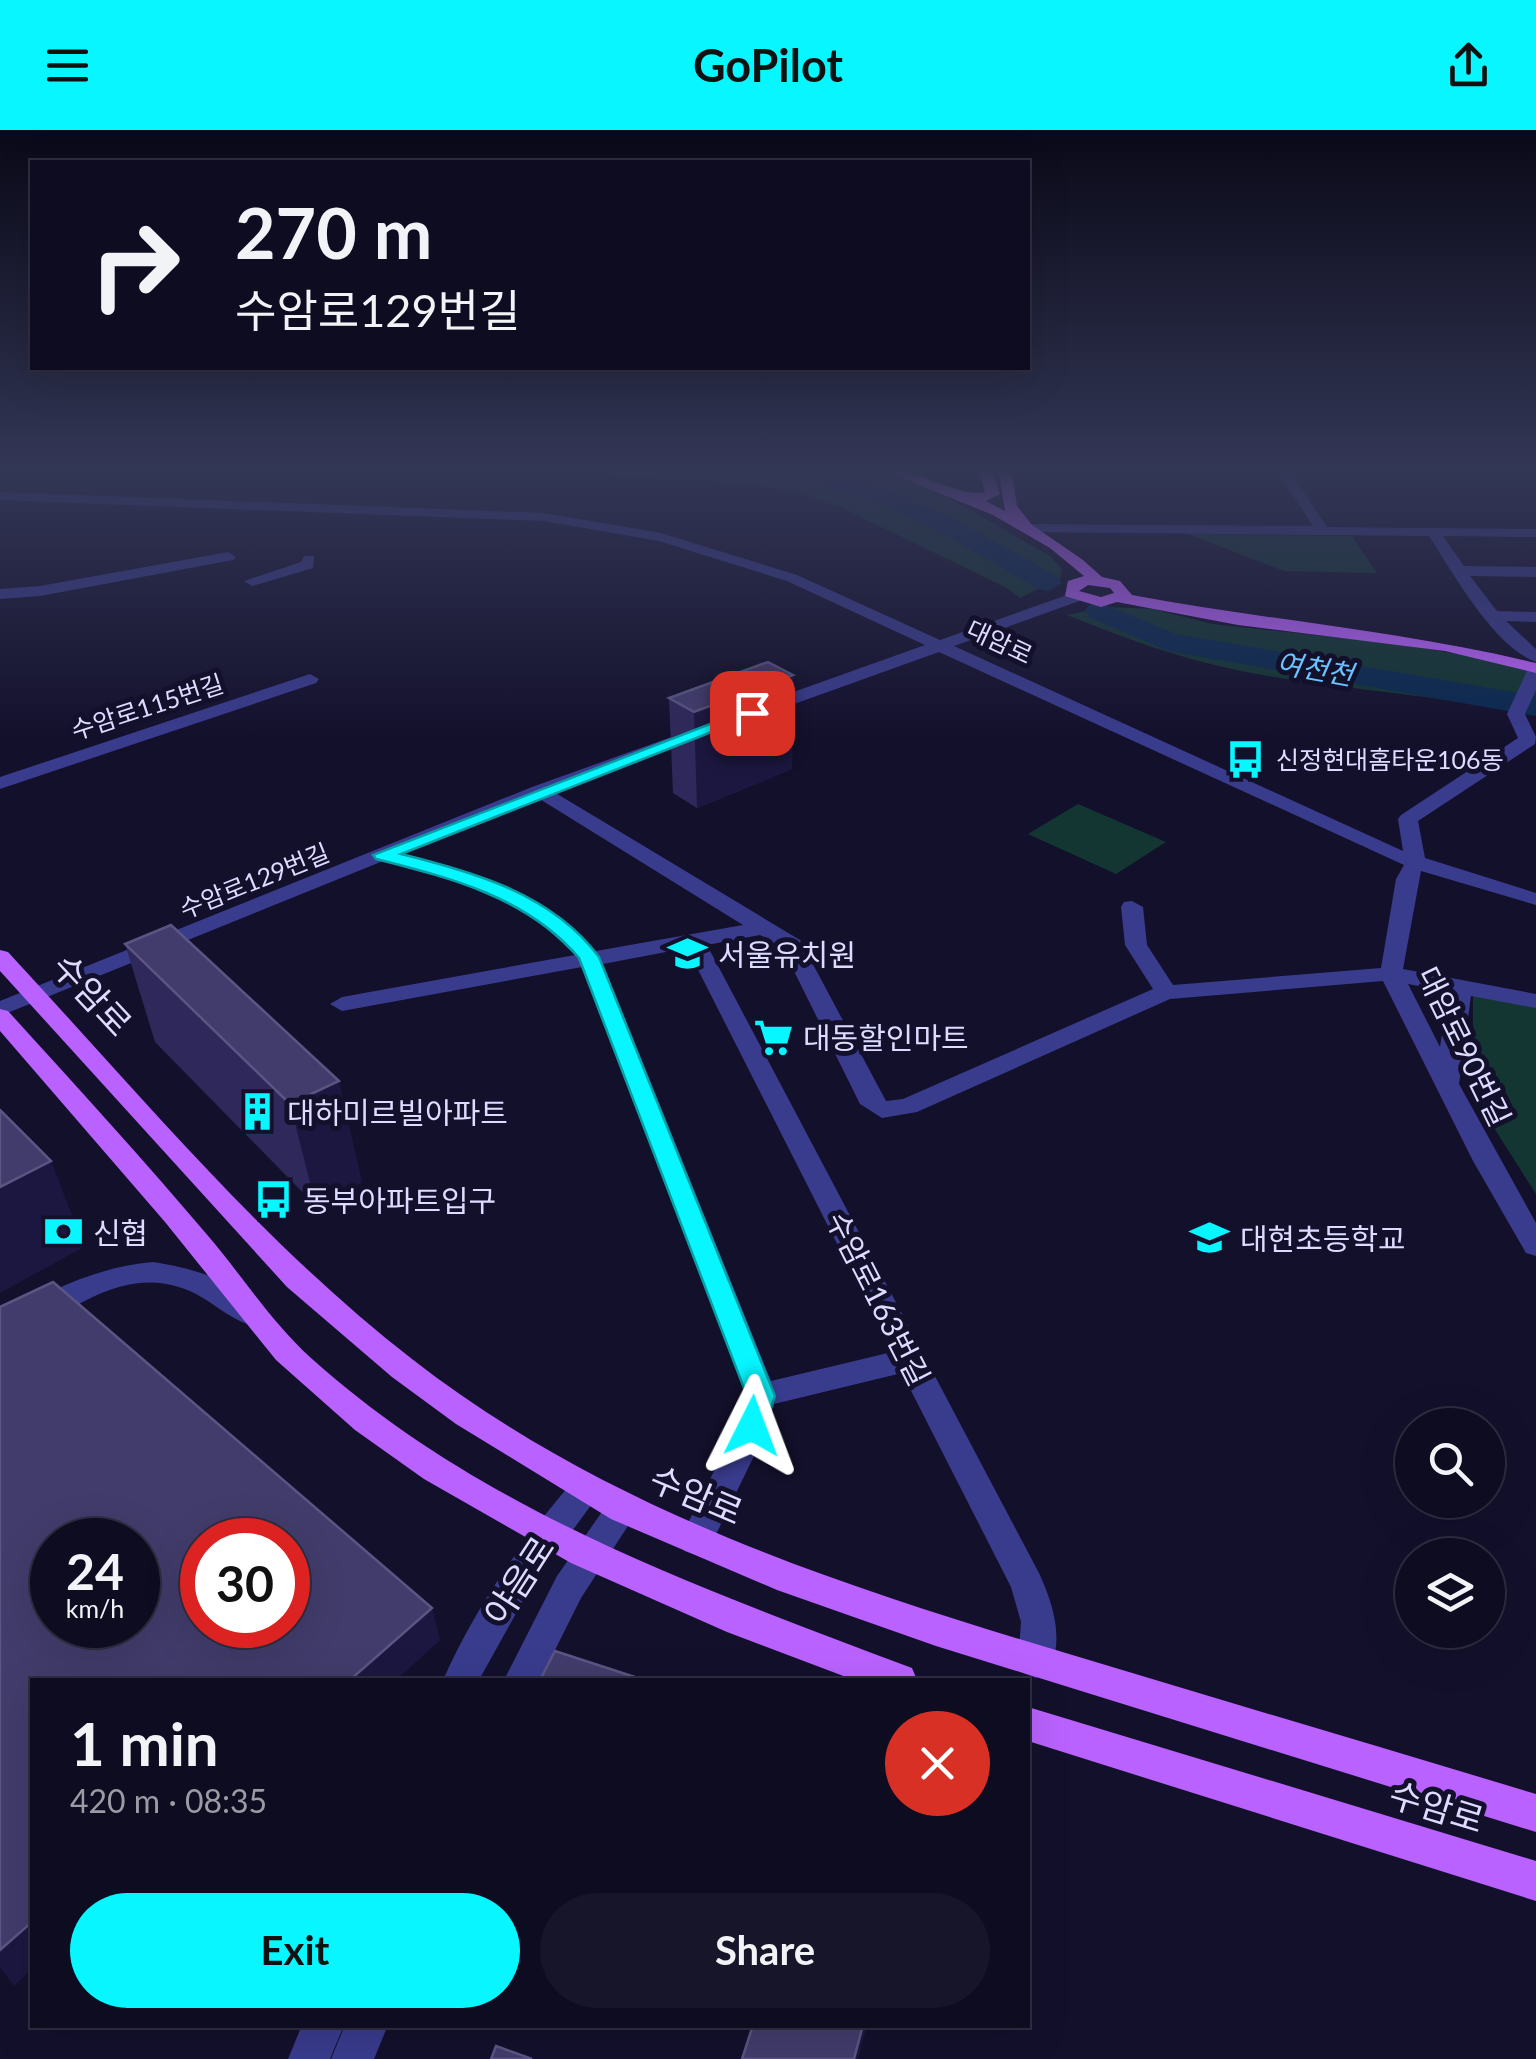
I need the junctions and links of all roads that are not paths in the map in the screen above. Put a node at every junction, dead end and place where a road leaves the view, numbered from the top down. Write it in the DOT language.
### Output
graph roads {
  1 [pos="222,558"];
  2 [pos="309,558"];
  3 [pos="732,558"];
  4 [pos="1074,558"];
  5 [pos="1451,558"];
  6 [pos="1460,571"];
  7 [pos="1536,572"];
  8 [pos="1096,580"];
  9 [pos="252,581"];
  10 [pos="0,594"];
  11 [pos="1076,597"];
  12 [pos="1120,598"];
  13 [pos="1494,616"];
  14 [pos="1536,616"];
  15 [pos="940,644"];
  16 [pos="1536,657"];
  17 [pos="1536,669"];
  18 [pos="310,678"];
  19 [pos="752,713"];
  20 [pos="716,726"];
  21 [pos="0,783"];
  22 [pos="540,791"];
  23 [pos="382,855"];
  24 [pos="1415,863"];
  25 [pos="1536,899"];
  26 [pos="1132,908"];
  27 [pos="762,928"];
  28 [pos="693,939"];
  29 [pos="0,957"];
  30 [pos="589,957"];
  31 [pos="1391,974"];
  32 [pos="1461,988"];
  33 [pos="1166,992"];
  34 [pos="36,995"];
  35 [pos="1536,1001"];
  36 [pos="342,1004"];
  37 [pos="0,1012"];
  38 [pos="1447,1082"];
  39 [pos="1536,1246"];
  40 [pos="262,1323"];
  41 [pos="0,1332"];
  42 [pos="910,1358"];
  43 [pos="761,1396"];
  44 [pos="586,1488"];
  45 [pos="623,1509"];
  46 [pos="545,1534"];
  47 [pos="696,1541"];
  48 [pos="589,1557"];
  49 [pos="1036,1662"];
  50 [pos="462,1678"];
  51 [pos="523,1678"];
  52 [pos="893,1678"];
  53 [pos="1030,1725"];
  54 [pos="1536,1813"];
  55 [pos="1536,1881"];
  56 [pos="322,2028"];
  57 [pos="366,2028"];
  58 [pos="309,2059"];
  59 [pos="352,2059"];
  1 -- 10 [label="street"];
  2 -- 9 [label="street"];
  3 -- 15 [label="street, 대암로"];
  4 -- 8 [label="main road"];
  5 -- 6 [label="street"];
  6 -- 7 [label="street"];
  6 -- 13 [label="street"];
  8 -- 11 [label="main road"];
  8 -- 12 [label="main road"];
  11 -- 12 [label="main road"];
  11 -- 15 [label="street"];
  12 -- 17 [label="main road"];
  13 -- 14 [label="street"];
  13 -- 16 [label="street"];
  15 -- 19 [label="street"];
  15 -- 24 [label="street, 대암로"];
  17 -- 24 [label="street, 대암로90번길"];
  18 -- 21 [label="street, 수암로115번길"];
  20 -- 22 [label="street, 수암로129번길"];
  22 -- 23 [label="street, 수암로129번길"];
  22 -- 27 [label="street"];
  23 -- 30 [label="street"];
  23 -- 34 [label="street, 수암로129번길"];
  24 -- 25 [label="street, 대암로"];
  24 -- 31 [label="street, 대암로90번길"];
  26 -- 33 [label="street"];
  27 -- 28 [label="street"];
  27 -- 33 [label="street"];
  28 -- 30 [label="street"];
  28 -- 42 [label="street, 수암로163번길"];
  29 -- 34 [label="main road, 수암로"];
  30 -- 36 [label="street"];
  30 -- 43 [label="street"];
  31 -- 32 [label="street"];
  31 -- 33 [label="street"];
  31 -- 38 [label="street, 대암로90번길"];
  32 -- 35 [label="street"];
  32 -- 38 [label="street"];
  34 -- 37 [label="street, 수암로129번길"];
  34 -- 44 [label="main road, 수암로"];
  37 -- 40 [label="main road"];
  38 -- 39 [label="street, 대암로90번길"];
  40 -- 41 [label="street"];
  40 -- 46 [label="main road"];
  42 -- 43 [label="street"];
  42 -- 49 [label="street, 수암로163번길"];
  43 -- 47 [label="street"];
  44 -- 45 [label="main road, 수암로"];
  44 -- 46 [label="street, 야음로"];
  45 -- 47 [label="main road, 수암로"];
  45 -- 48 [label="street, 야음로"];
  46 -- 48 [label="main road"];
  46 -- 50 [label="street, 야음로"];
  47 -- 49 [label="main road, 수암로"];
  48 -- 51 [label="street, 야음로"];
  48 -- 52 [label="main road"];
  49 -- 54 [label="main road, 수암로"];
  53 -- 55 [label="main road, 수암로"];
  56 -- 58 [label="street"];
  57 -- 59 [label="street"];
}
